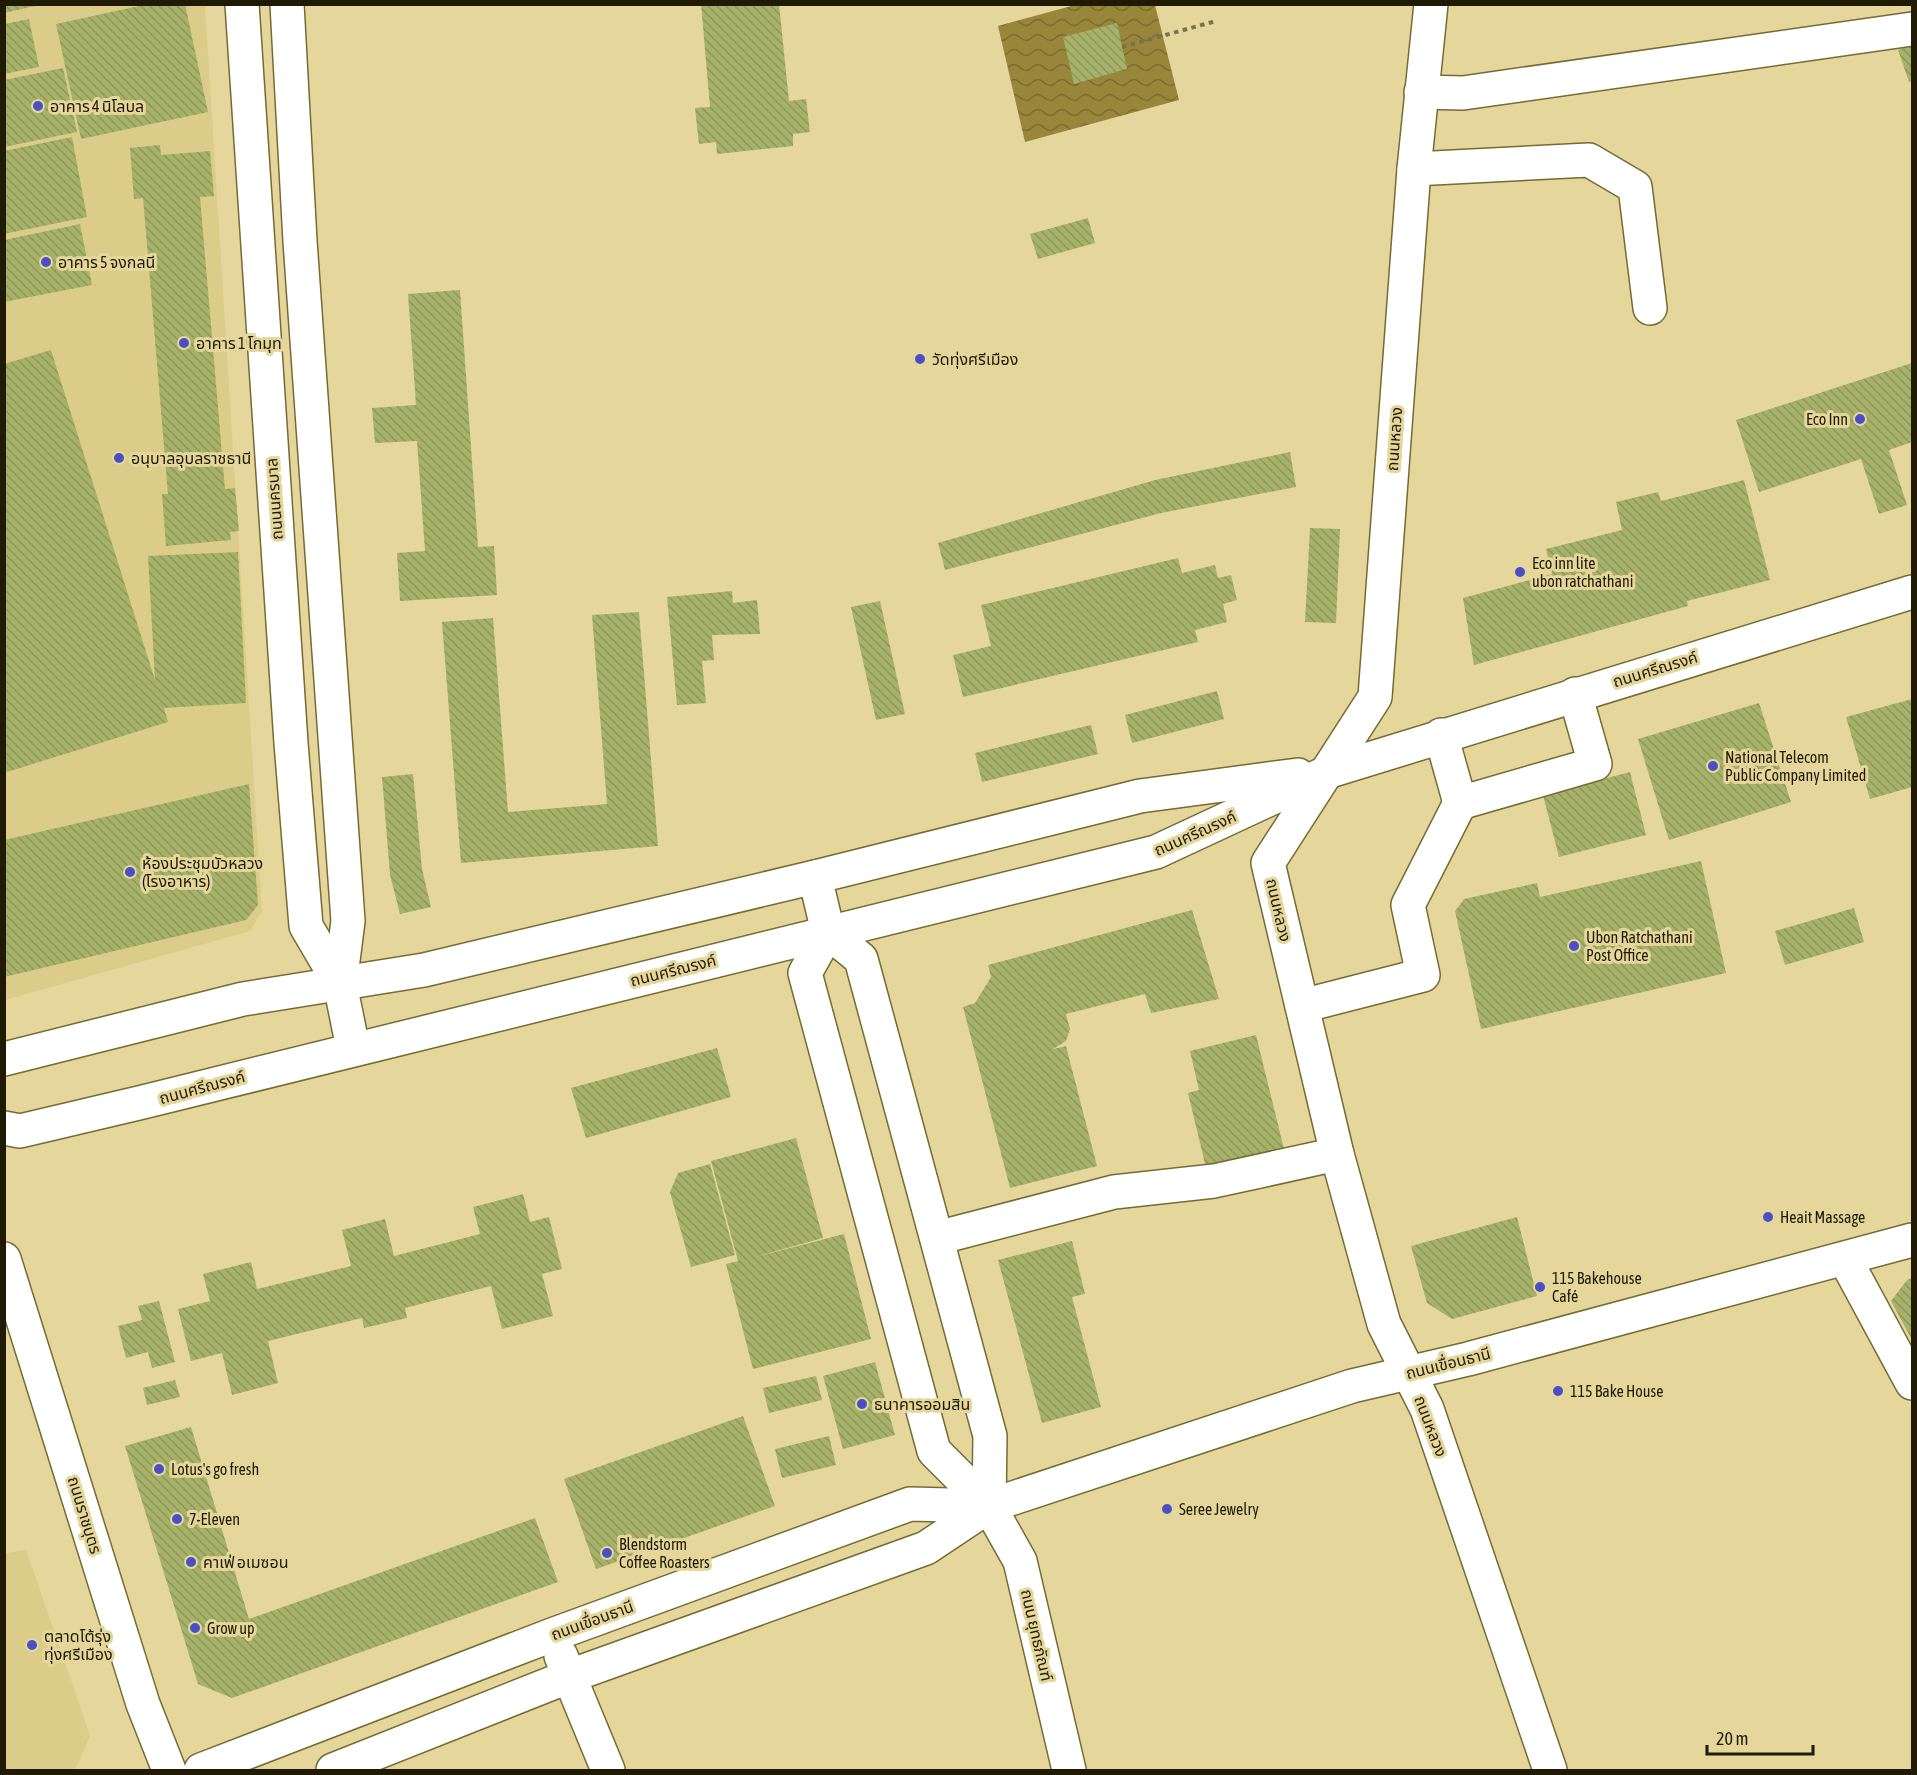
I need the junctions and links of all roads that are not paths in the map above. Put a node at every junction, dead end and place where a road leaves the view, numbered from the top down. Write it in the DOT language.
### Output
graph roads {
  1 [pos="242,4"];
  2 [pos="287,4"];
  3 [pos="1431,4"];
  4 [pos="1912,29"];
  5 [pos="1421,93"];
  6 [pos="1414,169"];
  7 [pos="256,241"];
  8 [pos="300,241"];
  9 [pos="1650,308"];
  10 [pos="1912,592"];
  11 [pos="1575,694"];
  12 [pos="1442,735"];
  13 [pos="1330,771"];
  14 [pos="1460,803"];
  15 [pos="815,877"];
  16 [pos="828,932"];
  17 [pos="340,984"];
  18 [pos="1302,1006"];
  19 [pos="353,1048"];
  20 [pos="4,1059"];
  21 [pos="4,1128"];
  22 [pos="1337,1154"];
  23 [pos="937,1238"];
  24 [pos="1912,1240"];
  25 [pos="4,1259"];
  26 [pos="1845,1259"];
  27 [pos="1408,1373"];
  28 [pos="1912,1383"];
  29 [pos="989,1506"];
  30 [pos="552,1635"];
  31 [pos="570,1676"];
  32 [pos="169,1770"];
  33 [pos="201,1770"];
  34 [pos="333,1770"];
  35 [pos="608,1770"];
  36 [pos="1069,1770"];
  37 [pos="1550,1770"];
  1 -- 7 [label="street, ถนนนครบาล"];
  2 -- 8 [label="street, ถนนนครบาล"];
  3 -- 5 [label="street, ถนนหลวง"];
  4 -- 5 [label="street"];
  5 -- 6 [label="street, ถนนหลวง"];
  6 -- 9 [label="street"];
  6 -- 13 [label="street, ถนนหลวง"];
  7 -- 8 [label="street"];
  7 -- 17 [label="street, ถนนนครบาล"];
  8 -- 17 [label="street, ถนนนครบาล"];
  10 -- 11 [label="street, ถนนศรีณรงค์"];
  11 -- 12 [label="street, ถนนศรีณรงค์"];
  11 -- 14 [label="street"];
  12 -- 13 [label="street, ถนนศรีณรงค์"];
  12 -- 14 [label="street"];
  13 -- 15 [label="street, ถนนศรีณรงค์"];
  13 -- 16 [label="street, ถนนศรีณรงค์"];
  13 -- 18 [label="street, ถนนหลวง"];
  14 -- 18 [label="street"];
  15 -- 16 [label="street"];
  15 -- 17 [label="street, ถนนศรีณรงค์"];
  16 -- 19 [label="street, ถนนศรีณรงค์"];
  16 -- 23 [label="street"];
  16 -- 29 [label="street"];
  17 -- 19 [label="street, ถนนนครบาล"];
  17 -- 20 [label="street, ถนนศรีณรงค์"];
  18 -- 22 [label="street, ถนนหลวง"];
  19 -- 21 [label="street, ถนนศรีณรงค์"];
  22 -- 23 [label="street"];
  22 -- 27 [label="street, ถนนหลวง"];
  23 -- 29 [label="street"];
  24 -- 26 [label="street, ถนนเขื่อนธานี"];
  25 -- 32 [label="street, ถนนราชบุตร"];
  26 -- 27 [label="street, ถนนเขื่อนธานี"];
  26 -- 28 [label="street"];
  27 -- 29 [label="street, ถนนเขื่อนธานี"];
  27 -- 37 [label="street, ถนนหลวง"];
  29 -- 30 [label="street, ถนนเขื่อนธานี"];
  29 -- 31 [label="street, ถนนเขื่อนธานี"];
  29 -- 36 [label="street, ถนน ยุทธภัณฑ์"];
  30 -- 31 [label="street"];
  30 -- 33 [label="street, ถนนเขื่อนธานี"];
  31 -- 34 [label="street, ถนนเขื่อนธานี"];
  31 -- 35 [label="street"];
}
